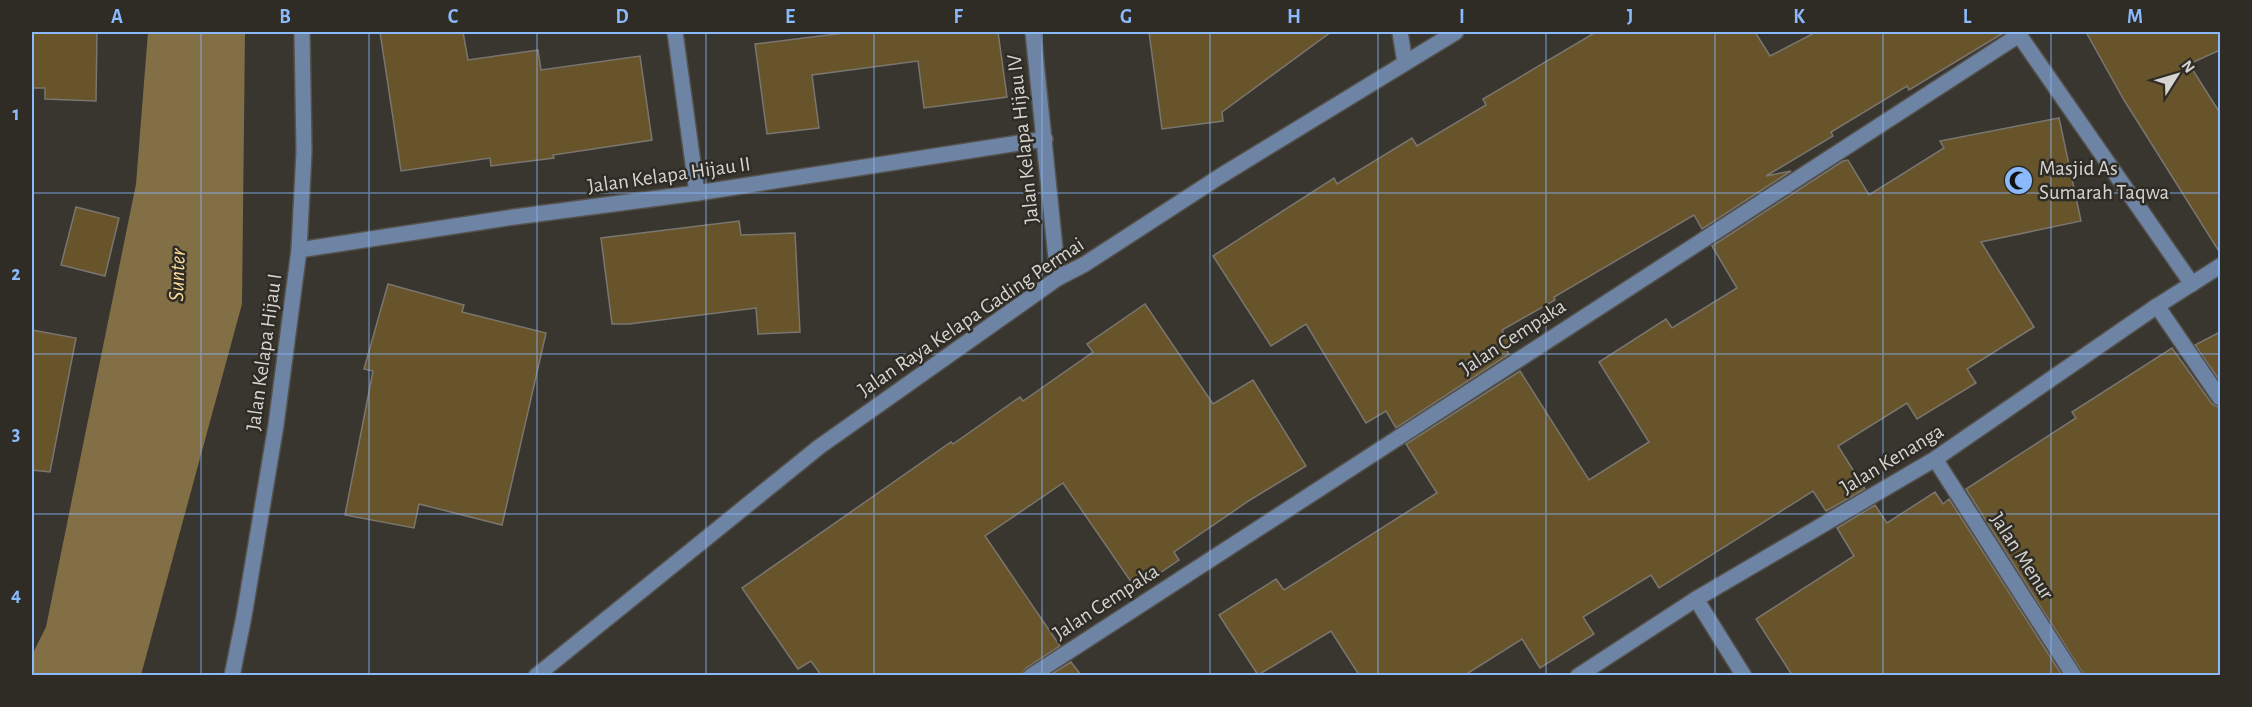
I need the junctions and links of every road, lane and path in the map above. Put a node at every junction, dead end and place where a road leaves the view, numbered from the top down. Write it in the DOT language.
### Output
graph roads {
  1 [pos="302,32"];
  2 [pos="675,32"];
  3 [pos="1033,32"];
  4 [pos="1400,32"];
  5 [pos="1456,32"];
  6 [pos="2018,33"];
  7 [pos="1405,63"];
  8 [pos="1045,139"];
  9 [pos="697,193"];
  10 [pos="299,250"];
  11 [pos="2220,266"];
  12 [pos="1058,278"];
  13 [pos="2192,284"];
  14 [pos="2157,306"];
  15 [pos="2220,398"];
  16 [pos="1935,459"];
  17 [pos="1696,599"];
  18 [pos="232,675"];
  19 [pos="536,675"];
  20 [pos="1031,675"];
  21 [pos="1578,675"];
  22 [pos="1744,675"];
  23 [pos="2074,675"];
  1 -- 10 [label="street, Jalan Kelapa Hijau I"];
  2 -- 9 [label="street"];
  3 -- 8 [label="street, Jalan Kelapa Hijau IV"];
  4 -- 7 [label="street"];
  5 -- 7 [label="street, Jalan Raya Kelapa Gading Permai"];
  6 -- 13 [label="street"];
  6 -- 20 [label="street, Jalan Cempaka"];
  7 -- 12 [label="street, Jalan Raya Kelapa Gading Permai"];
  8 -- 9 [label="street, Jalan Kelapa Hijau II"];
  8 -- 12 [label="street, Jalan Kelapa Hijau IV"];
  9 -- 10 [label="street, Jalan Kelapa Hijau II"];
  10 -- 18 [label="street, Jalan Kelapa Hijau I"];
  11 -- 13 [label="street, Jalan Kenanga"];
  12 -- 19 [label="street, Jalan Raya Kelapa Gading Permai"];
  13 -- 14 [label="street, Jalan Kenanga"];
  14 -- 15 [label="street"];
  14 -- 16 [label="street, Jalan Kenanga"];
  16 -- 17 [label="street, Jalan Kenanga"];
  16 -- 23 [label="street, Jalan Menur"];
  17 -- 21 [label="street, Jalan Kenanga"];
  17 -- 22 [label="street"];
}
